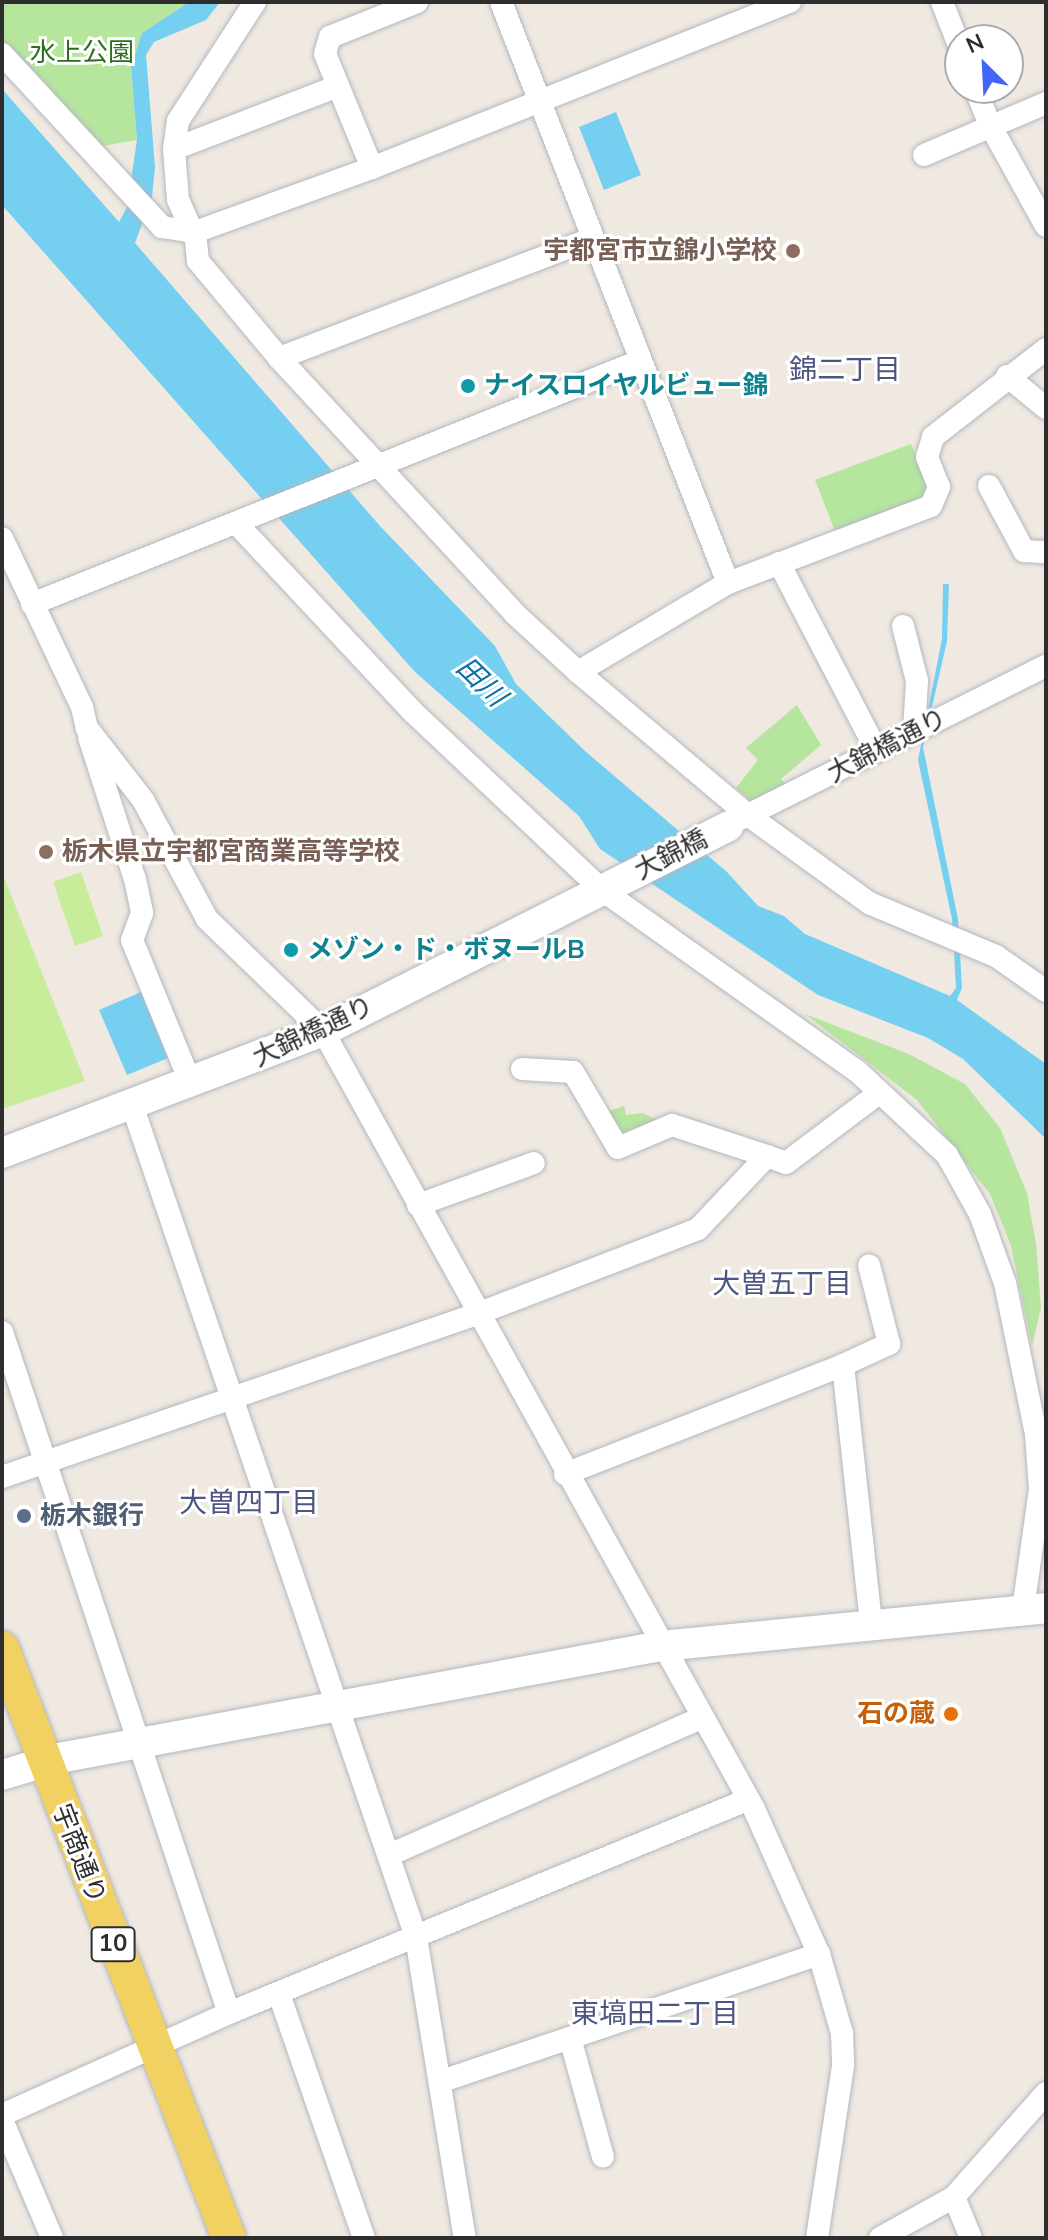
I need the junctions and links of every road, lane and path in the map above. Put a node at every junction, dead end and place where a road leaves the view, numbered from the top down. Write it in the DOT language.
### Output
graph roads {
  1 [pos="255,2"];
  2 [pos="417,2"];
  3 [pos="501,2"];
  4 [pos="788,2"];
  5 [pos="942,2"];
  6 [pos="951,24"];
  7 [pos="2,54"];
  8 [pos="338,86"];
  9 [pos="540,102"];
  10 [pos="1046,103"];
  11 [pos="981,104"];
  12 [pos="990,125"];
  13 [pos="174,149"];
  14 [pos="924,155"];
  15 [pos="372,168"];
  16 [pos="1046,226"];
  17 [pos="193,232"];
  18 [pos="593,238"];
  19 [pos="1046,349"];
  20 [pos="279,358"];
  21 [pos="640,361"];
  22 [pos="1007,376"];
  23 [pos="1046,408"];
  24 [pos="377,469"];
  25 [pos="989,486"];
  26 [pos="245,521"];
  27 [pos="2,538"];
  28 [pos="1046,552"];
  29 [pos="779,563"];
  30 [pos="728,583"];
  31 [pos="32,604"];
  32 [pos="903,626"];
  33 [pos="1046,666"];
  34 [pos="578,672"];
  35 [pos="87,728"];
  36 [pos="914,732"];
  37 [pos="877,751"];
  38 [pos="738,820"];
  39 [pos="608,887"];
  40 [pos="1046,991"];
  41 [pos="323,1031"];
  42 [pos="522,1069"];
  43 [pos="191,1084"];
  44 [pos="879,1093"];
  45 [pos="132,1105"];
  46 [pos="2,1153"];
  47 [pos="767,1156"];
  48 [pos="534,1163"];
  49 [pos="418,1205"];
  50 [pos="869,1265"];
  51 [pos="477,1314"];
  52 [pos="2,1332"];
  53 [pos="843,1365"];
  54 [pos="230,1398"];
  55 [pos="47,1461"];
  56 [pos="565,1474"];
  57 [pos="2,1477"];
  58 [pos="1034,1609"];
  59 [pos="871,1622"];
  60 [pos="661,1646"];
  61 [pos="2,1648"];
  62 [pos="335,1704"];
  63 [pos="701,1718"];
  64 [pos="139,1743"];
  65 [pos="44,1761"];
  66 [pos="2,1775"];
  67 [pos="747,1800"];
  68 [pos="389,1855"];
  69 [pos="416,1937"];
  70 [pos="819,1954"];
  71 [pos="279,1994"];
  72 [pos="229,2013"];
  73 [pos="570,2038"];
  74 [pos="154,2050"];
  75 [pos="442,2081"];
  76 [pos="1046,2093"];
  77 [pos="2,2117"];
  78 [pos="603,2157"];
  79 [pos="954,2197"];
  80 [pos="52,2238"];
  81 [pos="229,2238"];
  82 [pos="364,2238"];
  83 [pos="465,2238"];
  84 [pos="817,2238"];
  85 [pos="880,2238"];
  86 [pos="971,2238"];
  1 -- 13 [label="street"];
  2 -- 8 [label="street"];
  3 -- 9 [label="street"];
  4 -- 9 [label="street"];
  5 -- 6 [label="street"];
  7 -- 17 [label="street"];
  8 -- 13 [label="street"];
  8 -- 15 [label="street"];
  9 -- 15 [label="street"];
  9 -- 18 [label="street"];
  10 -- 12 [label="street"];
  11 -- 12 [label="street"];
  12 -- 14 [label="street"];
  12 -- 16 [label="street"];
  13 -- 17 [label="street"];
  15 -- 17 [label="street"];
  17 -- 20 [label="street"];
  18 -- 20 [label="street"];
  18 -- 21 [label="street"];
  19 -- 22 [label="street"];
  20 -- 24 [label="street"];
  21 -- 24 [label="street"];
  21 -- 30 [label="street"];
  22 -- 23 [label="street"];
  22 -- 29 [label="street"];
  24 -- 26 [label="street"];
  24 -- 34 [label="street"];
  25 -- 28 [label="street"];
  26 -- 31 [label="street"];
  26 -- 39 [label="street"];
  27 -- 31 [label="street"];
  29 -- 30 [label="street"];
  29 -- 37 [label="street"];
  30 -- 34 [label="street"];
  31 -- 35 [label="street"];
  32 -- 36 [label="street"];
  33 -- 36 [label="street, 大錦橋通り"];
  34 -- 38 [label="street"];
  35 -- 41 [label="street"];
  35 -- 43 [label="street"];
  36 -- 37 [label="street, 大錦橋通り"];
  37 -- 38 [label="street, 大錦橋通り"];
  38 -- 39 [label="street, 大錦橋"];
  38 -- 40 [label="street"];
  39 -- 41 [label="street, 大錦橋通り"];
  39 -- 44 [label="street"];
  41 -- 43 [label="street, 大錦橋通り"];
  41 -- 49 [label="street"];
  42 -- 47 [label="street"];
  43 -- 45 [label="street, 大錦橋通り"];
  44 -- 47 [label="street"];
  44 -- 58 [label="street"];
  45 -- 46 [label="street, 大錦橋通り"];
  45 -- 54 [label="street"];
  47 -- 51 [label="street"];
  48 -- 49 [label="street"];
  49 -- 51 [label="street"];
  50 -- 53 [label="street"];
  51 -- 54 [label="street"];
  51 -- 56 [label="street"];
  52 -- 55 [label="street"];
  53 -- 56 [label="street"];
  53 -- 59 [label="street"];
  54 -- 55 [label="street"];
  54 -- 62 [label="street"];
  55 -- 57 [label="street"];
  55 -- 64 [label="street"];
  56 -- 60 [label="street"];
  58 -- 59 [label="street"];
  59 -- 60 [label="street"];
  60 -- 62 [label="street"];
  60 -- 63 [label="street"];
  61 -- 65 [label="main road, 宇商通り / 10"];
  62 -- 64 [label="street"];
  62 -- 68 [label="street"];
  63 -- 67 [label="street"];
  63 -- 68 [label="street"];
  64 -- 65 [label="street"];
  64 -- 72 [label="street"];
  65 -- 66 [label="street"];
  65 -- 74 [label="main road, 宇商通り / 10"];
  67 -- 69 [label="street"];
  67 -- 70 [label="street"];
  68 -- 69 [label="street"];
  69 -- 71 [label="street"];
  69 -- 75 [label="street"];
  70 -- 73 [label="street"];
  70 -- 84 [label="street"];
  71 -- 72 [label="street"];
  71 -- 82 [label="street"];
  72 -- 74 [label="street"];
  73 -- 75 [label="street"];
  73 -- 78 [label="street"];
  74 -- 77 [label="street"];
  74 -- 81 [label="main road, 宇商通り / 10"];
  75 -- 83 [label="street"];
  76 -- 79 [label="street"];
  77 -- 80 [label="street"];
  79 -- 85 [label="street"];
  79 -- 86 [label="street"];
}
